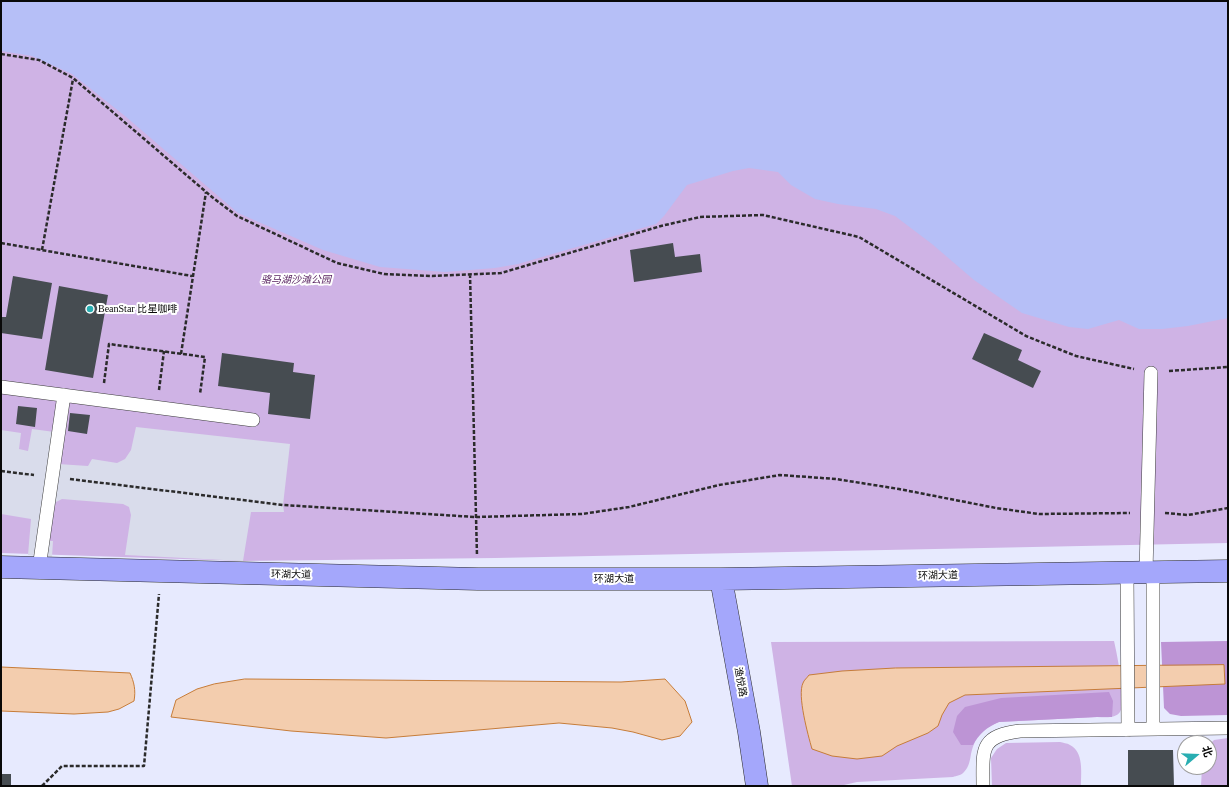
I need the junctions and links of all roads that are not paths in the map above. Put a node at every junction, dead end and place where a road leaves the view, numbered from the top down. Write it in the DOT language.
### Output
graph roads {
  1 [pos="1151,373"];
  2 [pos="1,387"];
  3 [pos="64,395"];
  4 [pos="253,420"];
  5 [pos="1,567"];
  6 [pos="39,568"];
  7 [pos="1228,571"];
  8 [pos="1142,572"];
  9 [pos="722,579"];
  10 [pos="1228,728"];
  11 [pos="1153,729"];
  12 [pos="1128,730"];
  13 [pos="757,786"];
  14 [pos="983,786"];
  1 -- 8 [label="lane"];
  2 -- 3 [label="lane"];
  3 -- 4 [label="lane"];
  3 -- 6 [label="lane"];
  5 -- 6 [label="main road, 环湖大道"];
  6 -- 9 [label="main road, 环湖大道"];
  7 -- 8 [label="main road, 环湖大道"];
  8 -- 9 [label="main road, 环湖大道"];
  8 -- 11 [label="lane"];
  8 -- 12 [label="lane"];
  9 -- 13 [label="main road, 渔悦路"];
  10 -- 11 [label="lane"];
  11 -- 12 [label="lane"];
  12 -- 14 [label="lane"];
}
